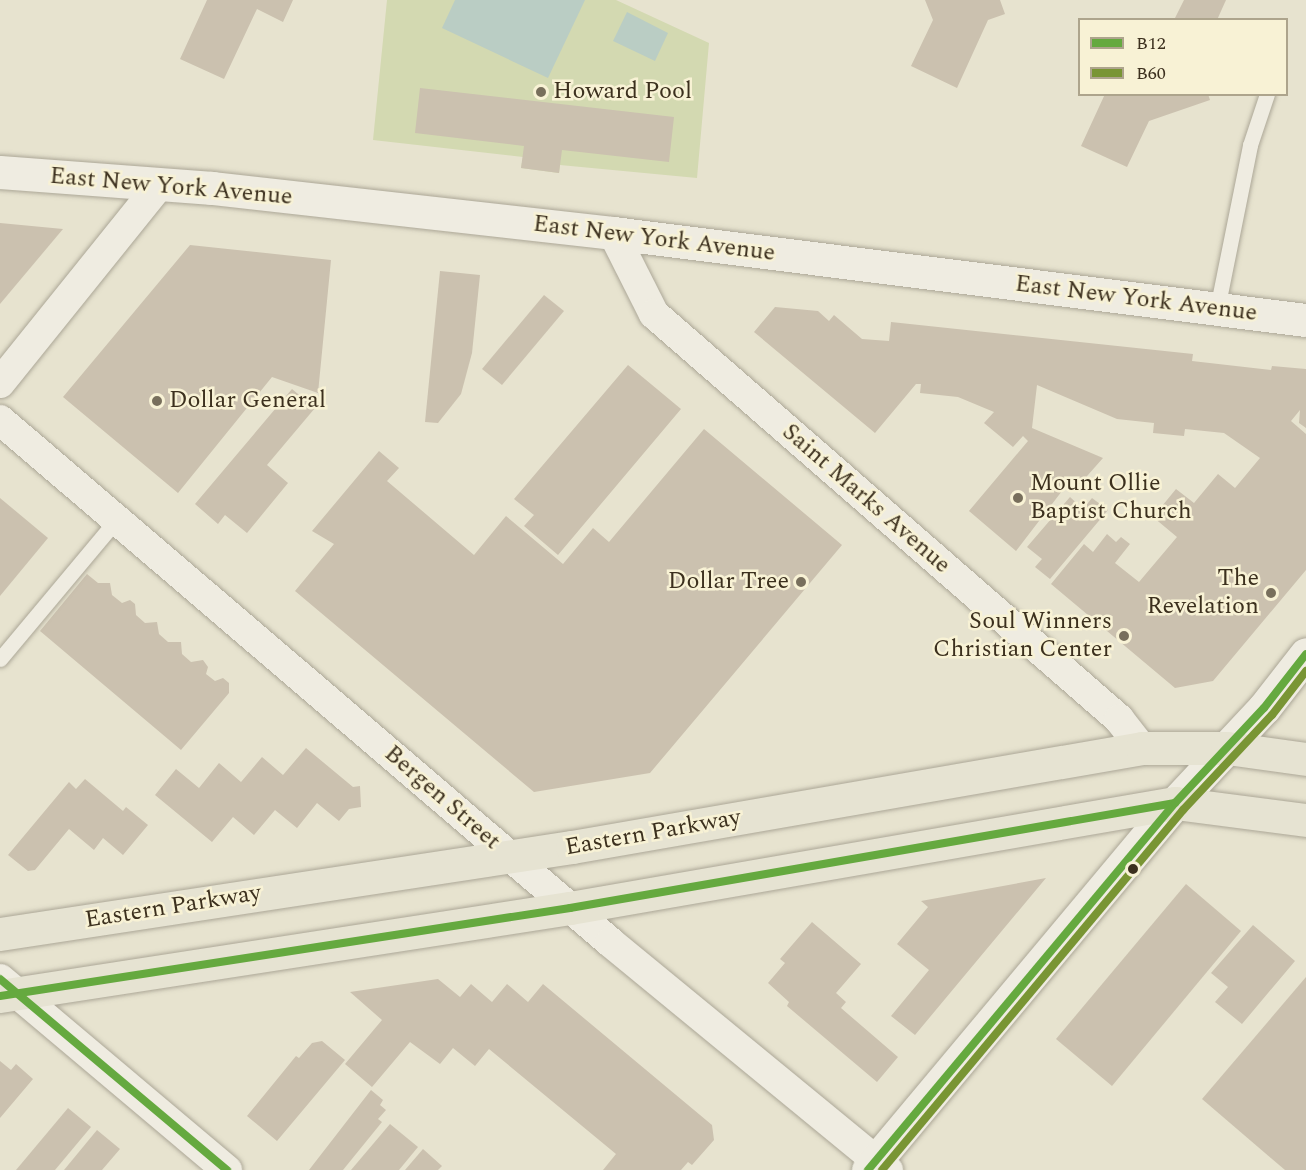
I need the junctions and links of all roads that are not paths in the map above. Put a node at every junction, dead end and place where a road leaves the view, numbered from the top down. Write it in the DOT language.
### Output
graph roads {
  1 [pos="1266,96"];
  2 [pos="0,172"];
  3 [pos="160,184"];
  4 [pos="613,232"];
  5 [pos="1217,309"];
  6 [pos="1306,320"];
  7 [pos="0,383"];
  8 [pos="0,420"];
  9 [pos="117,519"];
  10 [pos="1306,654"];
  11 [pos="0,659"];
  12 [pos="1142,748"];
  13 [pos="1227,748"];
  14 [pos="1306,759"];
  15 [pos="1175,803"];
  16 [pos="1306,820"];
  17 [pos="510,857"];
  18 [pos="570,908"];
  19 [pos="0,934"];
  20 [pos="6,990"];
  21 [pos="877,1167"];
  22 [pos="227,1170"];
  1 -- 5 [label="lane"];
  2 -- 3 [label="main road, East New York Avenue"];
  3 -- 4 [label="main road, East New York Avenue"];
  3 -- 7 [label="street"];
  4 -- 5 [label="main road, East New York Avenue"];
  4 -- 12 [label="street, Saint Marks Avenue"];
  5 -- 6 [label="main road, East New York Avenue"];
  8 -- 9 [label="street, Bergen Street"];
  9 -- 11 [label="lane"];
  9 -- 17 [label="street, Bergen Street"];
  10 -- 13 [label="main road"];
  12 -- 13 [label="main road, Eastern Parkway"];
  12 -- 17 [label="main road, Eastern Parkway"];
  13 -- 14 [label="main road, Eastern Parkway"];
  13 -- 15 [label="main road"];
  15 -- 16 [label="main road"];
  15 -- 18 [label="main road"];
  15 -- 21 [label="main road"];
  17 -- 18 [label="street, Bergen Street"];
  17 -- 19 [label="main road, Eastern Parkway"];
  18 -- 20 [label="main road"];
  18 -- 21 [label="street, Bergen Street"];
  20 -- 22 [label="street"];
}
